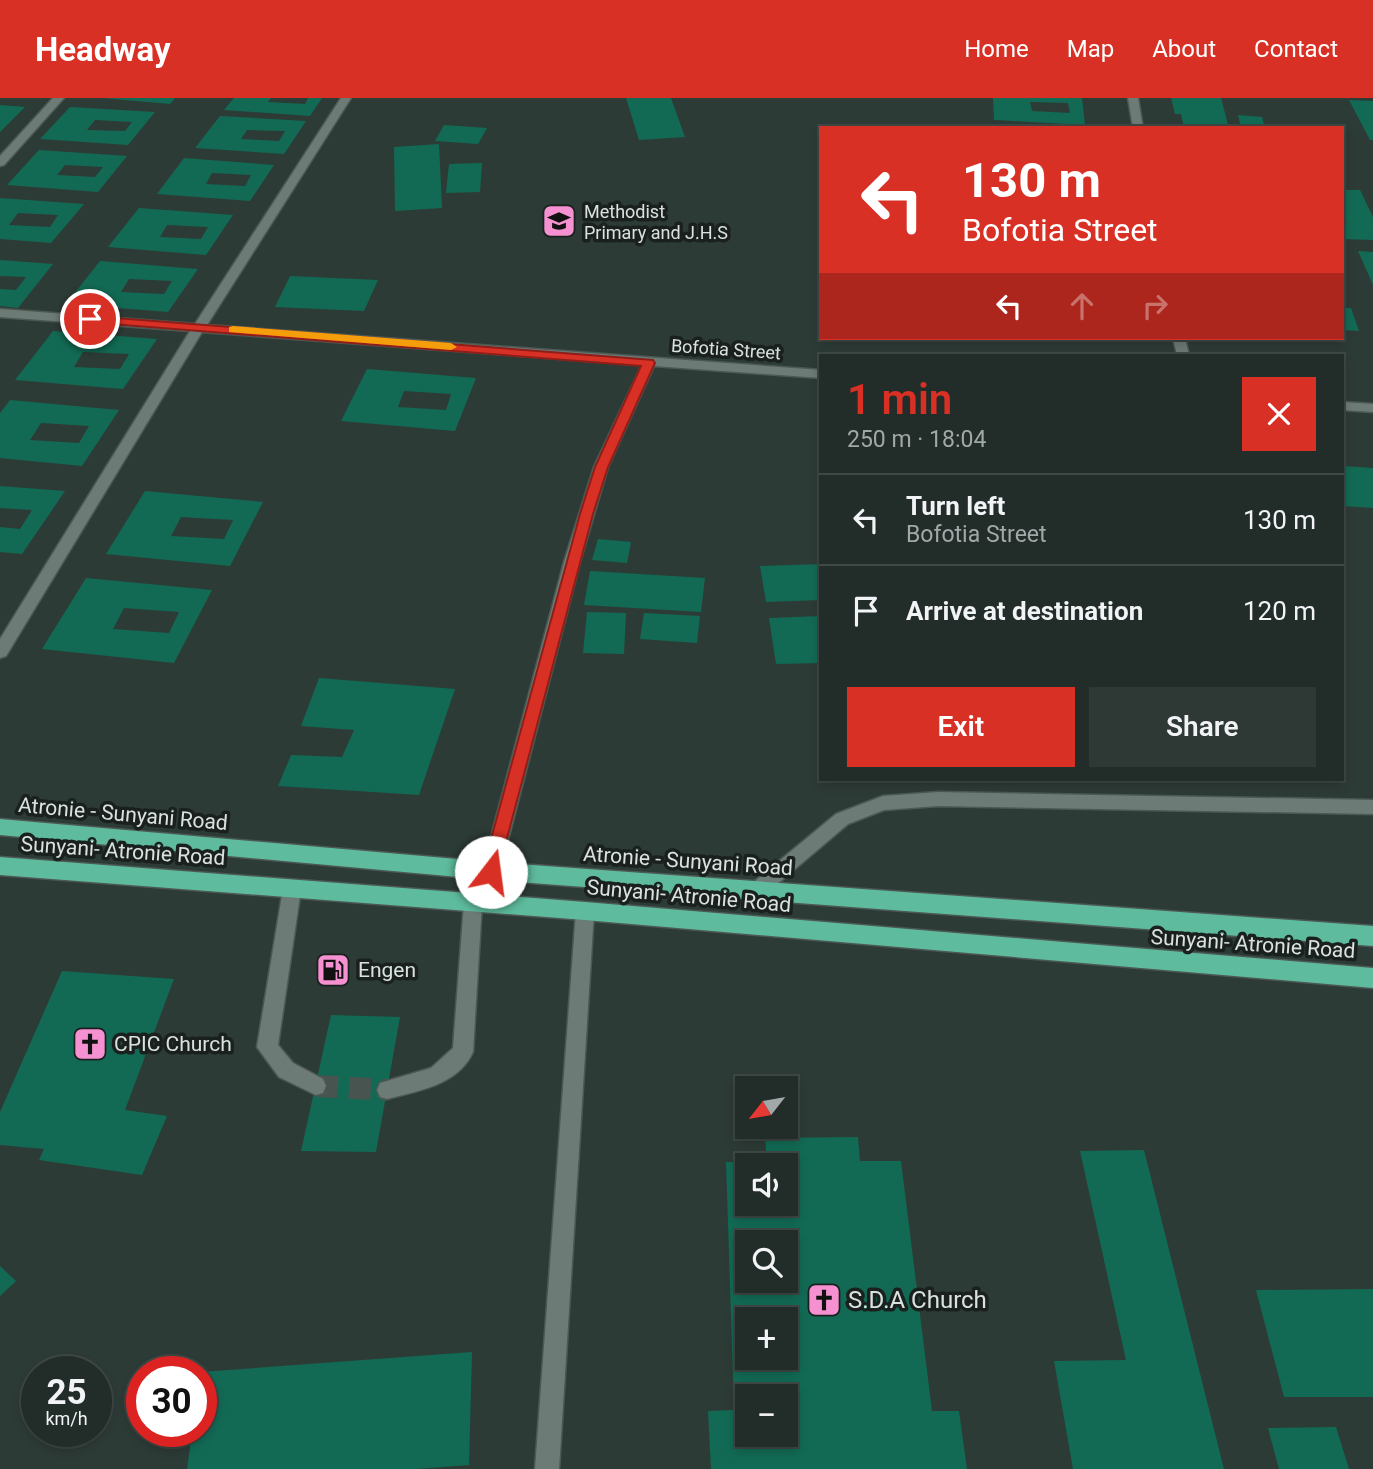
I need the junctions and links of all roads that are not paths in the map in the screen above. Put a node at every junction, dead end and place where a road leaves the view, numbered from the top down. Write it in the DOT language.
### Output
graph roads {
  1 [pos="59,98"];
  2 [pos="346,98"];
  3 [pos="1133,98"];
  4 [pos="1138,126"];
  5 [pos="0,163"];
  6 [pos="0,313"];
  7 [pos="199,327"];
  8 [pos="649,363"];
  9 [pos="819,374"];
  10 [pos="1344,406"];
  11 [pos="1373,408"];
  12 [pos="0,652"];
  13 [pos="1373,807"];
  14 [pos="0,827"];
  15 [pos="0,866"];
  16 [pos="491,872"];
  17 [pos="292,889"];
  18 [pos="755,891"];
  19 [pos="473,903"];
  20 [pos="585,911"];
  21 [pos="1373,936"];
  22 [pos="1373,978"];
  23 [pos="316,1086"];
  24 [pos="387,1090"];
  25 [pos="547,1469"];
  1 -- 5 [label="street"];
  2 -- 7 [label="street"];
  3 -- 4 [label="street"];
  6 -- 7 [label="street, Bofotia Street"];
  7 -- 8 [label="street, Bofotia Street"];
  7 -- 12 [label="street"];
  8 -- 9 [label="street, Bofotia Street"];
  8 -- 16 [label="street"];
  10 -- 11 [label="street"];
  13 -- 18 [label="street"];
  14 -- 16 [label="highway, Atronie - Sunyani Road"];
  15 -- 17 [label="highway, Sunyani- Atronie Road"];
  16 -- 18 [label="highway, Atronie - Sunyani Road"];
  17 -- 19 [label="highway, Sunyani- Atronie Road"];
  17 -- 23 [label="street"];
  18 -- 21 [label="highway, Atronie - Sunyani Road"];
  19 -- 20 [label="highway, Sunyani- Atronie Road"];
  19 -- 24 [label="street"];
  20 -- 22 [label="highway, Sunyani- Atronie Road"];
  20 -- 25 [label="street"];
}
